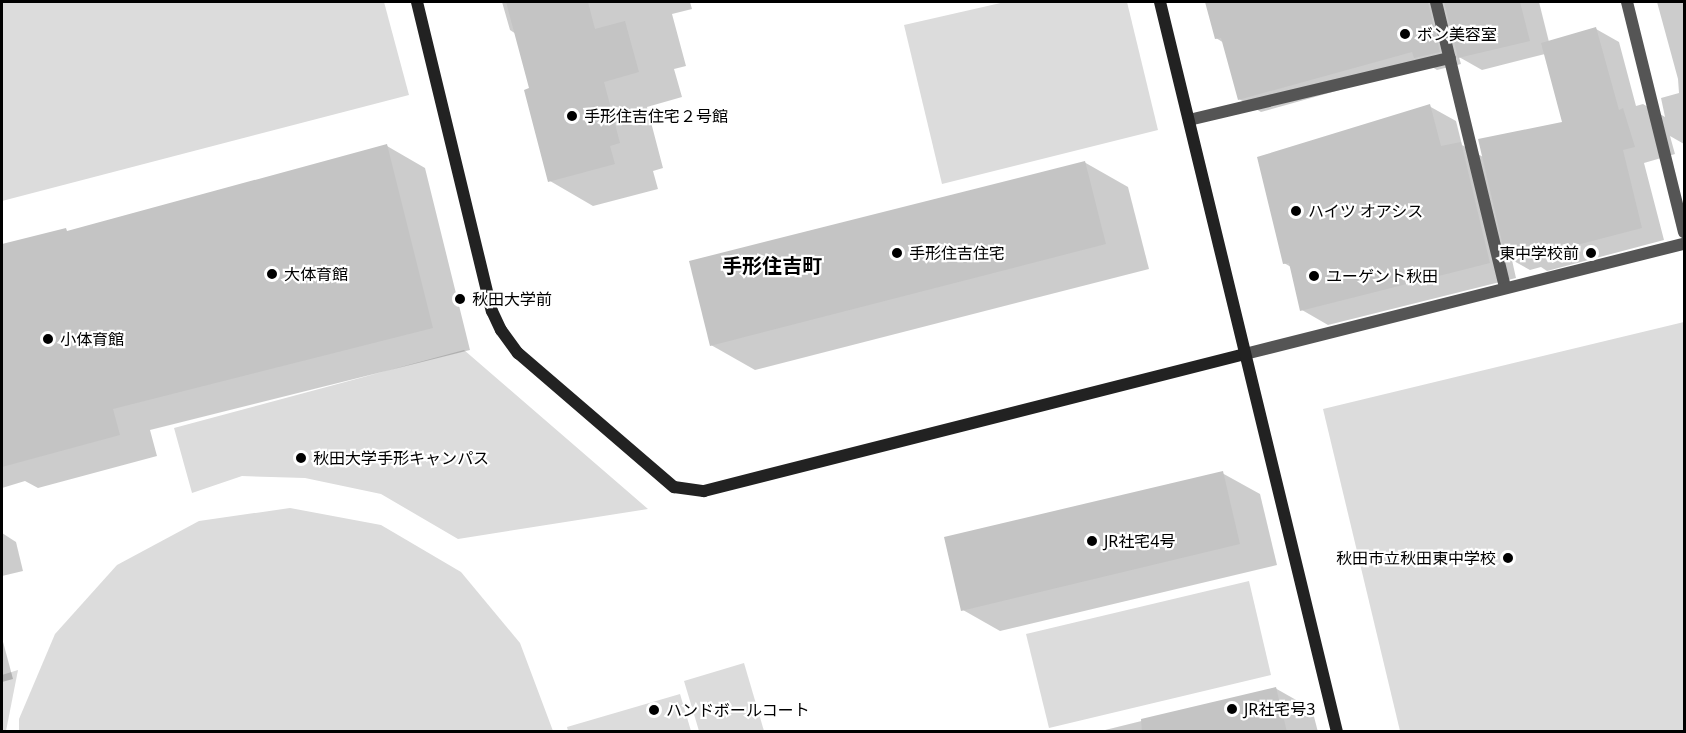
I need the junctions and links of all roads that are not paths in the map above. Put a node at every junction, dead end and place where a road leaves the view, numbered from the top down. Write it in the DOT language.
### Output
graph roads {
  1 [pos="417,2"];
  2 [pos="1160,2"];
  3 [pos="1436,2"];
  4 [pos="1627,2"];
  5 [pos="1450,58"];
  6 [pos="1189,120"];
  7 [pos="1684,232"];
  8 [pos="1684,244"];
  9 [pos="1505,288"];
  10 [pos="1245,354"];
  11 [pos="1337,732"];
  1 -- 10 [label="street"];
  2 -- 6 [label="street"];
  3 -- 5 [label="street"];
  4 -- 7 [label="street"];
  5 -- 6 [label="street"];
  5 -- 9 [label="street"];
  6 -- 10 [label="street"];
  8 -- 9 [label="street"];
  9 -- 10 [label="street"];
  10 -- 11 [label="street"];
}
